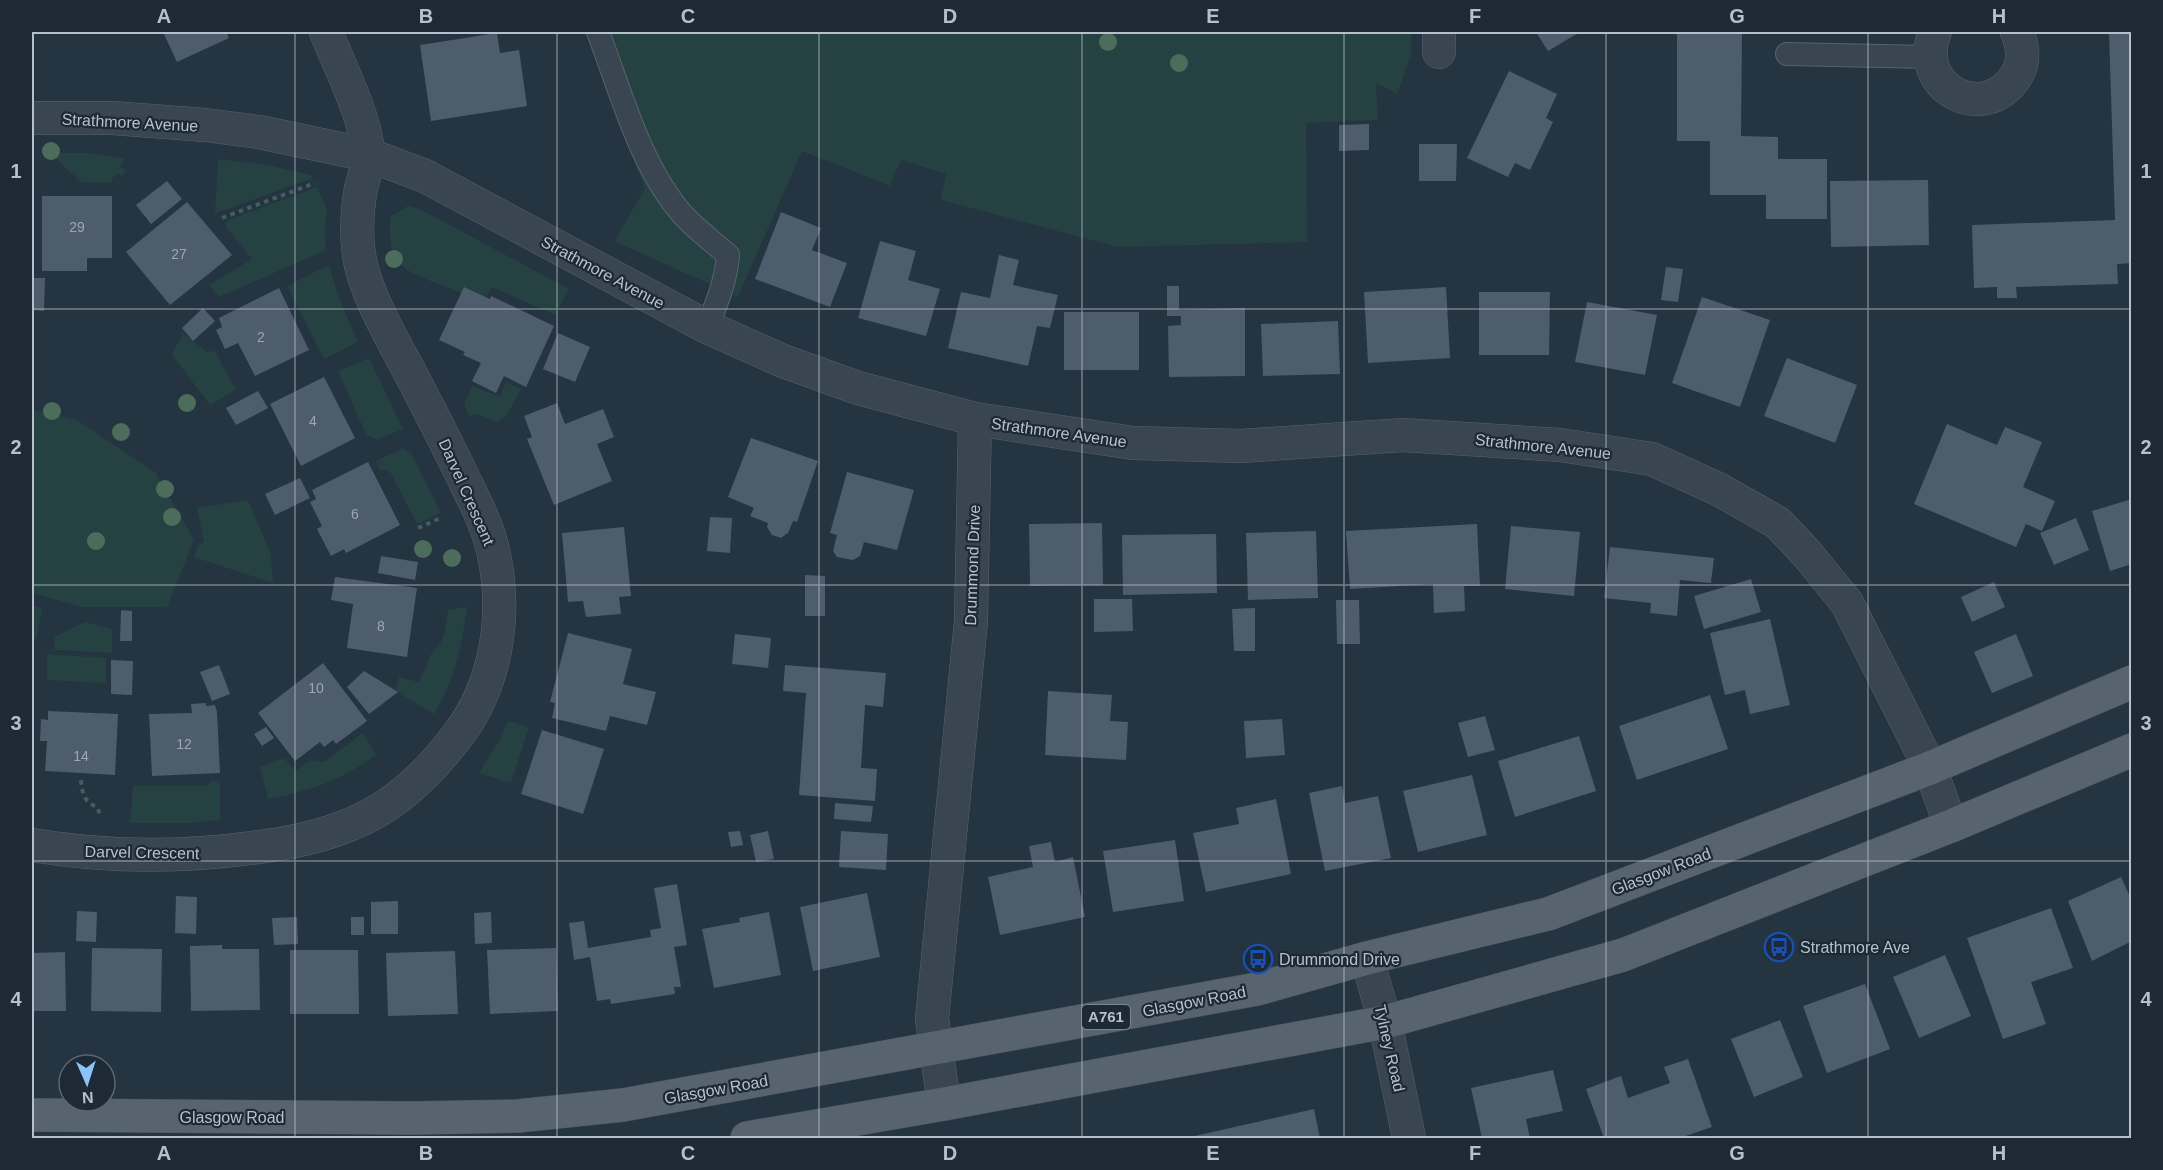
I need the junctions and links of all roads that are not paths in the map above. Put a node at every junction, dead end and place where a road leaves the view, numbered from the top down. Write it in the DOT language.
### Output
graph roads {
  1 [pos="326,32"];
  2 [pos="598,32"];
  3 [pos="2017,32"];
  4 [pos="1932,44"];
  5 [pos="1787,54"];
  6 [pos="32,118"];
  7 [pos="369,154"];
  8 [pos="707,327"];
  9 [pos="975,419"];
  10 [pos="2132,682"];
  11 [pos="2132,750"];
  12 [pos="1930,768"];
  13 [pos="1951,826"];
  14 [pos="32,845"];
  15 [pos="1367,958"];
  16 [pos="1385,1022"];
  17 [pos="935,1049"];
  18 [pos="944,1104"];
  19 [pos="32,1115"];
  20 [pos="747,1138"];
  21 [pos="1409,1138"];
  1 -- 7 [label="street"];
  2 -- 8 [label="lane"];
  3 -- 4 [label="street"];
  4 -- 5 [label="lane"];
  6 -- 7 [label="street, Strathmore Avenue"];
  7 -- 8 [label="street, Strathmore Avenue"];
  7 -- 14 [label="street, Darvel Crescent"];
  8 -- 9 [label="street, Strathmore Avenue"];
  9 -- 12 [label="street, Strathmore Avenue"];
  9 -- 17 [label="street, Drummond Drive"];
  10 -- 12 [label="main road, Glasgow Road / A761"];
  11 -- 13 [label="main road"];
  12 -- 13 [label="street, Strathmore Avenue"];
  12 -- 15 [label="main road, Glasgow Road / A761"];
  13 -- 16 [label="main road"];
  15 -- 16 [label="street, Tylney Road"];
  15 -- 17 [label="main road, Glasgow Road / A761"];
  16 -- 18 [label="main road"];
  16 -- 21 [label="street, Tylney Road"];
  17 -- 18 [label="street, Drummond Drive"];
  17 -- 19 [label="main road, Glasgow Road / A761"];
  18 -- 20 [label="main road"];
}
